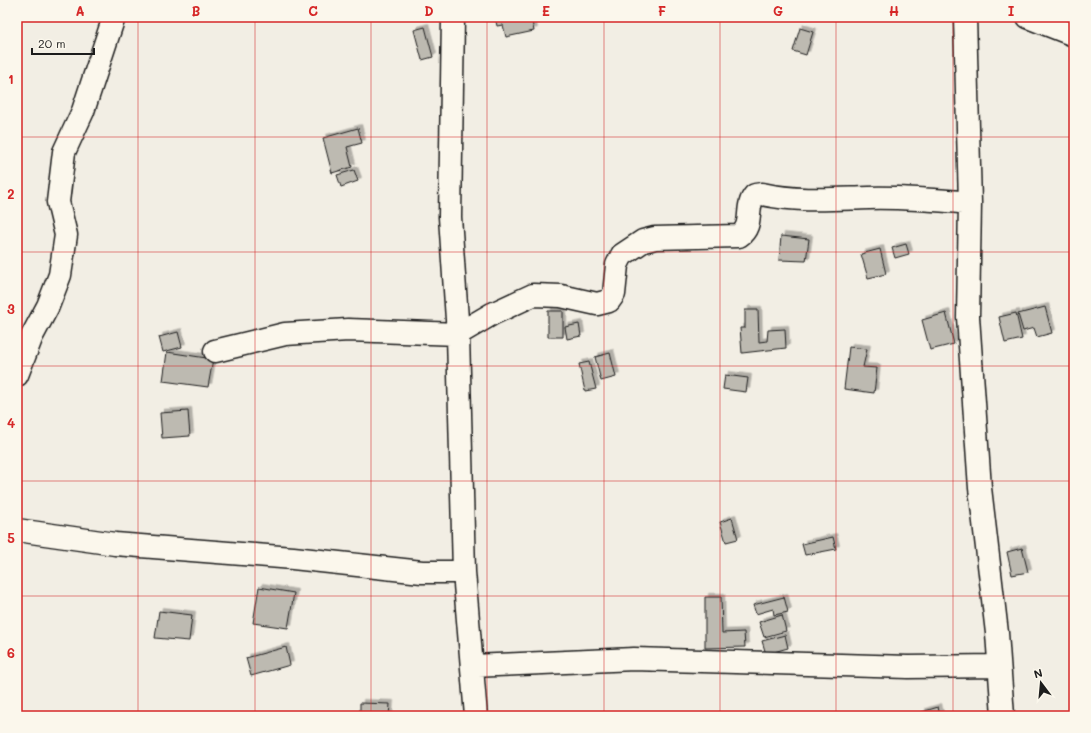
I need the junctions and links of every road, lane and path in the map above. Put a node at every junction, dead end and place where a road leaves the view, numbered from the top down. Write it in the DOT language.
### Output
graph roads {
  1 [pos="114,17"];
  2 [pos="453,17"];
  3 [pos="965,17"];
  4 [pos="1028,17"];
  5 [pos="1074,35"];
  6 [pos="970,203"];
  7 [pos="458,334"];
  8 [pos="215,351"];
  9 [pos="17,375"];
  10 [pos="17,530"];
  11 [pos="464,572"];
  12 [pos="472,666"];
  13 [pos="998,666"];
  14 [pos="476,716"];
  15 [pos="1003,716"];
  1 -- 9 [label="street"];
  2 -- 7 [label="street"];
  3 -- 6 [label="street"];
  4 -- 5 [label="street"];
  6 -- 7 [label="street"];
  6 -- 13 [label="street"];
  7 -- 8 [label="street"];
  7 -- 11 [label="street"];
  10 -- 11 [label="street"];
  11 -- 12 [label="street"];
  12 -- 13 [label="street"];
  12 -- 14 [label="street"];
  13 -- 15 [label="street"];
}
